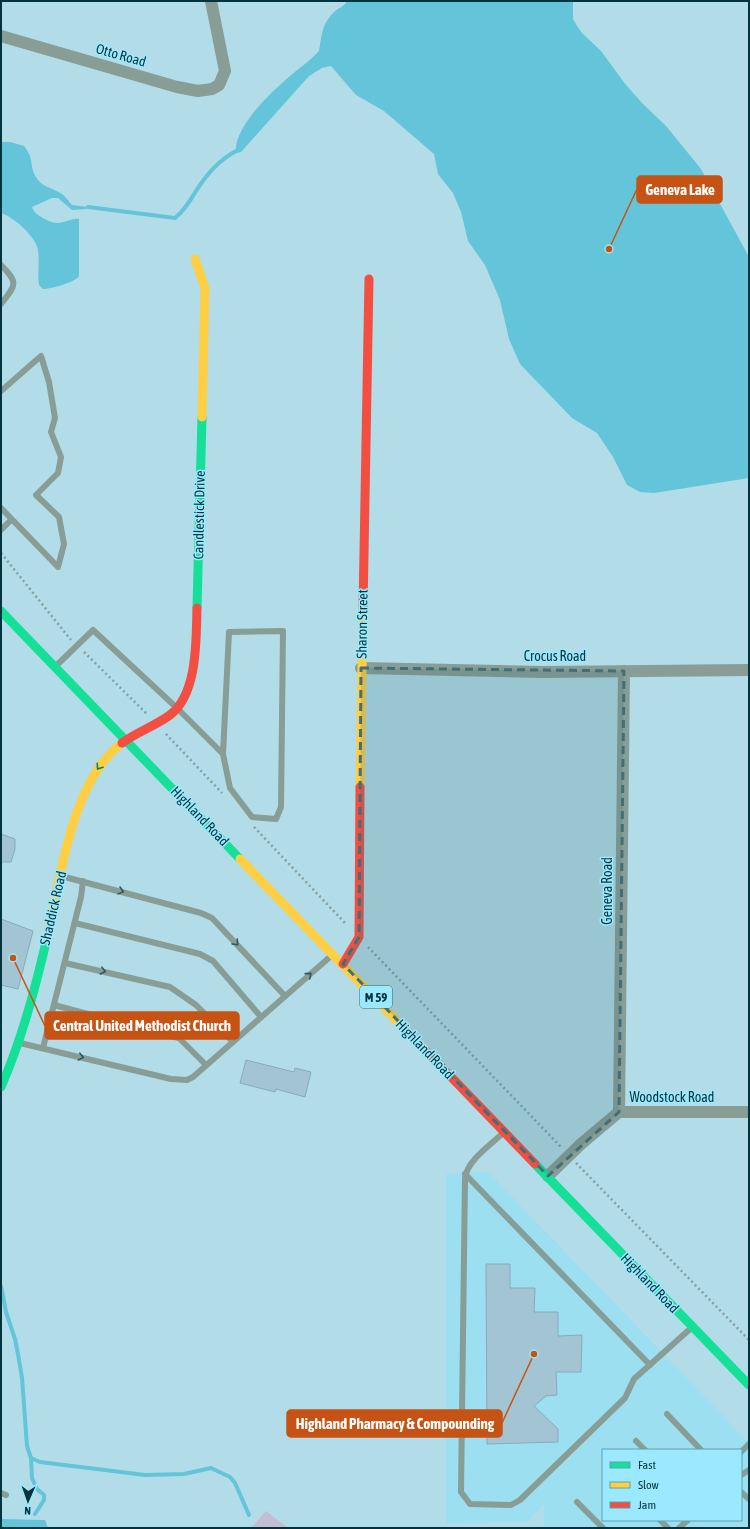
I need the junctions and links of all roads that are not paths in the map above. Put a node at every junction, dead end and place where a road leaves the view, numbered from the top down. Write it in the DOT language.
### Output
graph roads {
  1 [pos="211,1"];
  2 [pos="1,36"];
  3 [pos="196,259"];
  4 [pos="1,265"];
  5 [pos="369,279"];
  6 [pos="1,304"];
  7 [pos="1,391"];
  8 [pos="1,508"];
  9 [pos="11,520"];
  10 [pos="1,530"];
  11 [pos="1,611"];
  12 [pos="55,667"];
  13 [pos="361,668"];
  14 [pos="749,670"];
  15 [pos="624,671"];
  16 [pos="178,708"];
  17 [pos="126,740"];
  18 [pos="223,754"];
  19 [pos="60,876"];
  20 [pos="83,881"];
  21 [pos="75,923"];
  22 [pos="334,954"];
  23 [pos="65,962"];
  24 [pos="343,964"];
  25 [pos="285,996"];
  26 [pos="54,1005"];
  27 [pos="261,1017"];
  28 [pos="232,1042"];
  29 [pos="19,1043"];
  30 [pos="43,1048"];
  31 [pos="206,1065"];
  32 [pos="1,1087"];
  33 [pos="619,1112"];
  34 [pos="749,1112"];
  35 [pos="504,1131"];
  36 [pos="465,1174"];
  37 [pos="548,1176"];
  38 [pos="692,1327"];
  39 [pos="650,1365"];
  40 [pos="749,1385"];
  41 [pos="667,1414"];
  42 [pos="636,1441"];
  43 [pos="644,1449"];
  44 [pos="700,1449"];
  45 [pos="577,1502"];
  46 [pos="687,1521"];
  47 [pos="603,1528"];
  48 [pos="679,1528"];
  1 -- 2 [label="street, Otto Road"];
  3 -- 16 [label="main road, Candlestick Drive"];
  4 -- 6 [label="lane"];
  5 -- 13 [label="main road, Sharon Street"];
  7 -- 9 [label="lane"];
  8 -- 9 [label="lane"];
  9 -- 10 [label="lane"];
  11 -- 12 [label="main road, Highland Road / M 59"];
  12 -- 16 [label="lane"];
  12 -- 17 [label="main road, Highland Road / M 59"];
  13 -- 15 [label="street, Crocus Road"];
  13 -- 24 [label="main road, Sharon Street"];
  14 -- 15 [label="street, Crocus Road"];
  15 -- 33 [label="street, Geneva Road"];
  16 -- 17 [label="main road, Candlestick Drive"];
  16 -- 18 [label="lane"];
  17 -- 19 [label="main road, Shaddick Road, one-way"];
  17 -- 22 [label="main road, Highland Road / M 59"];
  18 -- 18 [label="lane"];
  19 -- 20 [label="lane"];
  19 -- 29 [label="main road, Shaddick Road"];
  20 -- 21 [label="lane"];
  20 -- 25 [label="lane, one-way"];
  21 -- 23 [label="lane"];
  21 -- 27 [label="lane"];
  22 -- 24 [label="main road, Highland Road / M 59"];
  25 -- 22 [label="lane, one-way"];
  23 -- 26 [label="lane"];
  23 -- 28 [label="lane, one-way"];
  24 -- 35 [label="main road, Highland Road / M 59"];
  25 -- 27 [label="lane"];
  26 -- 30 [label="lane"];
  26 -- 31 [label="lane"];
  27 -- 28 [label="lane"];
  28 -- 31 [label="lane"];
  29 -- 30 [label="lane"];
  29 -- 32 [label="main road, Shaddick Road"];
  30 -- 31 [label="lane, one-way"];
  33 -- 34 [label="street, Woodstock Road"];
  33 -- 37 [label="street, Woodstock Road"];
  35 -- 36 [label="lane"];
  35 -- 37 [label="main road, Highland Road / M 59"];
  36 -- 39 [label="lane"];
  36 -- 39 [label="lane"];
  37 -- 38 [label="main road, Highland Road / M 59"];
  38 -- 39 [label="lane"];
  38 -- 40 [label="main road, Highland Road / M 59"];
  41 -- 44 [label="lane"];
  42 -- 43 [label="lane"];
  45 -- 47 [label="lane"];
  46 -- 48 [label="lane"];
}
